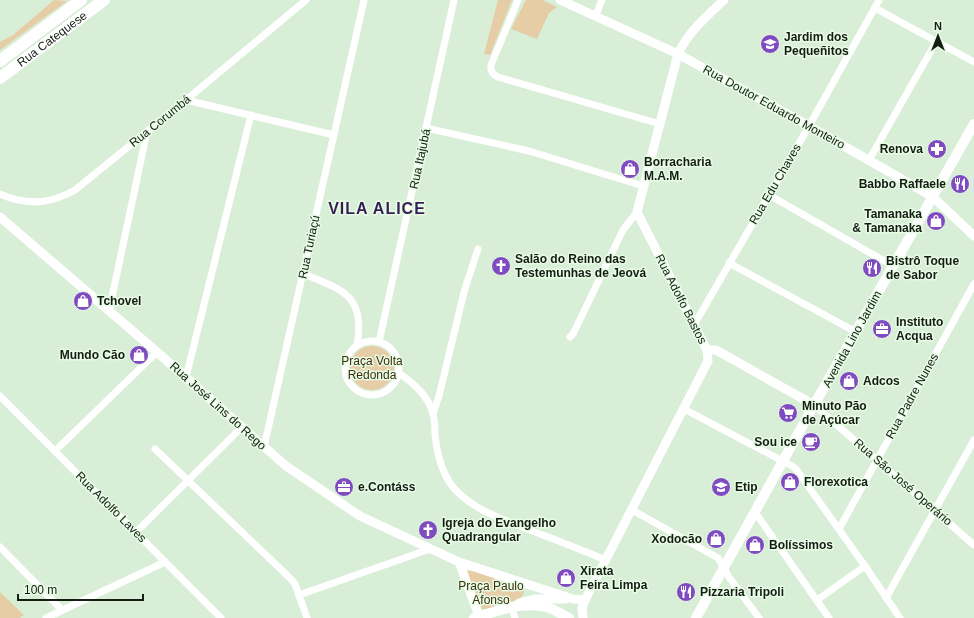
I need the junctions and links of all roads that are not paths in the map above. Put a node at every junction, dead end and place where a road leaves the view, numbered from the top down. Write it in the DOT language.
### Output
graph roads {
  1 [pos="81,0"];
  2 [pos="104,0"];
  3 [pos="306,0"];
  4 [pos="364,0"];
  5 [pos="454,0"];
  6 [pos="518,0"];
  7 [pos="560,0"];
  8 [pos="602,0"];
  9 [pos="724,0"];
  10 [pos="879,0"];
  11 [pos="875,8"];
  12 [pos="596,15"];
  13 [pos="936,42"];
  14 [pos="678,54"];
  15 [pos="0,62"];
  16 [pos="974,62"];
  17 [pos="0,78"];
  18 [pos="186,100"];
  19 [pos="251,115"];
  20 [pos="660,124"];
  21 [pos="974,124"];
  22 [pos="809,126"];
  23 [pos="426,128"];
  24 [pos="147,132"];
  25 [pos="334,135"];
  26 [pos="869,160"];
  27 [pos="643,186"];
  28 [pos="0,194"];
  29 [pos="769,195"];
  30 [pos="933,198"];
  31 [pos="637,212"];
  32 [pos="0,217"];
  33 [pos="974,236"];
  34 [pos="478,249"];
  35 [pos="730,263"];
  36 [pos="893,266"];
  37 [pos="304,274"];
  38 [pos="974,284"];
  39 [pos="108,311"];
  40 [pos="694,325"];
  41 [pos="856,332"];
  42 [pos="570,337"];
  43 [pos="380,342"];
  44 [pos="357,345"];
  45 [pos="707,350"];
  46 [pos="157,352"];
  47 [pos="399,372"];
  48 [pos="186,377"];
  49 [pos="0,396"];
  50 [pos="814,405"];
  51 [pos="684,409"];
  52 [pos="433,414"];
  53 [pos="242,427"];
  54 [pos="974,441"];
  55 [pos="264,447"];
  56 [pos="155,449"];
  57 [pos="55,451"];
  58 [pos="877,459"];
  59 [pos="783,461"];
  60 [pos="188,481"];
  61 [pos="632,510"];
  62 [pos="934,510"];
  63 [pos="755,512"];
  64 [pos="838,529"];
  65 [pos="136,532"];
  66 [pos="974,544"];
  67 [pos="0,547"];
  68 [pos="430,549"];
  69 [pos="606,560"];
  70 [pos="165,562"];
  71 [pos="459,562"];
  72 [pos="865,566"];
  73 [pos="724,568"];
  74 [pos="299,595"];
  75 [pos="886,598"];
  76 [pos="573,599"];
  77 [pos="585,600"];
  78 [pos="817,600"];
  79 [pos="511,606"];
  80 [pos="62,610"];
  81 [pos="477,617"];
  82 [pos="46,618"];
  83 [pos="221,618"];
  84 [pos="307,618"];
  85 [pos="515,618"];
  86 [pos="569,618"];
  87 [pos="583,618"];
  88 [pos="696,618"];
  89 [pos="759,618"];
  90 [pos="829,618"];
  91 [pos="900,618"];
  1 -- 15 [label="highway, Rua Catequese"];
  2 -- 17 [label="highway, Rua Catequese"];
  3 -- 18 [label="street, Rua Corumbá"];
  4 -- 25 [label="street, Rua Turiaçú"];
  5 -- 23 [label="street, Rua Itajubá"];
  6 -- 20 [label="street"];
  7 -- 12 [label="street, Rua Doutor Eduardo Monteiro"];
  8 -- 12 [label="street"];
  9 -- 14 [label="street"];
  10 -- 11 [label="street, Rua Edu Chaves"];
  11 -- 13 [label="street"];
  11 -- 22 [label="street, Rua Edu Chaves"];
  12 -- 14 [label="street, Rua Doutor Eduardo Monteiro"];
  13 -- 16 [label="street"];
  13 -- 26 [label="street"];
  14 -- 20 [label="street"];
  14 -- 22 [label="street, Rua Doutor Eduardo Monteiro"];
  18 -- 19 [label="street"];
  18 -- 24 [label="street, Rua Corumbá"];
  19 -- 25 [label="street"];
  19 -- 48 [label="street"];
  20 -- 27 [label="street"];
  21 -- 30 [label="main road, Avenida Lino Jardim"];
  22 -- 26 [label="street, Rua Doutor Eduardo Monteiro"];
  22 -- 29 [label="street, Rua Edu Chaves"];
  23 -- 27 [label="street"];
  23 -- 43 [label="street, Rua Itajubá"];
  24 -- 28 [label="street, Rua Corumbá"];
  24 -- 39 [label="street"];
  25 -- 37 [label="street, Rua Turiaçú"];
  26 -- 30 [label="street, Rua Doutor Eduardo Monteiro"];
  27 -- 31 [label="street"];
  29 -- 35 [label="street, Rua Edu Chaves"];
  29 -- 36 [label="street"];
  30 -- 33 [label="street, Rua Doutor Eduardo Monteiro"];
  30 -- 36 [label="main road, Avenida Lino Jardim"];
  31 -- 40 [label="street, Rua Adolfo Bastos"];
  31 -- 42 [label="street"];
  32 -- 39 [label="street, Rua José Lins do Rego"];
  34 -- 52 [label="street"];
  35 -- 40 [label="street, Rua Edu Chaves"];
  35 -- 41 [label="street"];
  36 -- 41 [label="main road, Avenida Lino Jardim"];
  37 -- 44 [label="street"];
  37 -- 55 [label="street, Rua Turiaçú"];
  38 -- 58 [label="street, Rua Padre Nunes"];
  39 -- 46 [label="street, Rua José Lins do Rego"];
  40 -- 45 [label="street, Rua Adolfo Bastos"];
  41 -- 50 [label="main road, Avenida Lino Jardim"];
  43 -- 44 [label="street"];
  43 -- 47 [label="street"];
  44 -- 47 [label="street"];
  45 -- 50 [label="street, Rua São José Operário"];
  45 -- 51 [label="street, Rua Adolfo Bastos"];
  46 -- 48 [label="street, Rua José Lins do Rego"];
  46 -- 57 [label="street"];
  47 -- 52 [label="street"];
  48 -- 53 [label="street, Rua José Lins do Rego"];
  49 -- 57 [label="street, Rua Adolfo Laves"];
  50 -- 58 [label="street, Rua São José Operário"];
  50 -- 59 [label="main road, Avenida Lino Jardim"];
  51 -- 59 [label="street"];
  51 -- 61 [label="street, Rua Adolfo Bastos"];
  52 -- 69 [label="street"];
  53 -- 55 [label="street, Rua José Lins do Rego"];
  53 -- 60 [label="street"];
  54 -- 62 [label="street"];
  55 -- 68 [label="street, Rua José Lins do Rego"];
  56 -- 60 [label="street"];
  57 -- 65 [label="street, Rua Adolfo Laves"];
  58 -- 62 [label="street, Rua São José Operário"];
  58 -- 64 [label="street, Rua Padre Nunes"];
  59 -- 63 [label="main road, Avenida Lino Jardim"];
  59 -- 64 [label="street"];
  60 -- 65 [label="street"];
  60 -- 74 [label="street"];
  61 -- 69 [label="street, Rua Adolfo Bastos"];
  61 -- 73 [label="street"];
  62 -- 66 [label="street, Rua São José Operário"];
  62 -- 75 [label="street"];
  63 -- 73 [label="main road, Avenida Lino Jardim"];
  63 -- 78 [label="street"];
  64 -- 72 [label="street"];
  65 -- 70 [label="street, Rua Adolfo Laves"];
  67 -- 80 [label="street"];
  68 -- 71 [label="street, Rua José Lins do Rego"];
  68 -- 74 [label="street"];
  69 -- 77 [label="street, Rua Adolfo Bastos"];
  70 -- 80 [label="street"];
  70 -- 83 [label="street, Rua Adolfo Laves"];
  71 -- 76 [label="street, Rua José Lins do Rego"];
  71 -- 81 [label="street"];
  72 -- 75 [label="street"];
  72 -- 78 [label="street"];
  73 -- 88 [label="main road, Avenida Lino Jardim"];
  73 -- 89 [label="street"];
  74 -- 84 [label="street"];
  75 -- 91 [label="street"];
  76 -- 77 [label="street, Rua José Lins do Rego"];
  76 -- 79 [label="street"];
  77 -- 87 [label="street, Rua Adolfo Bastos"];
  78 -- 90 [label="street"];
  79 -- 81 [label="main road"];
  79 -- 85 [label="street"];
  79 -- 86 [label="main road"];
  80 -- 82 [label="street"];
}
